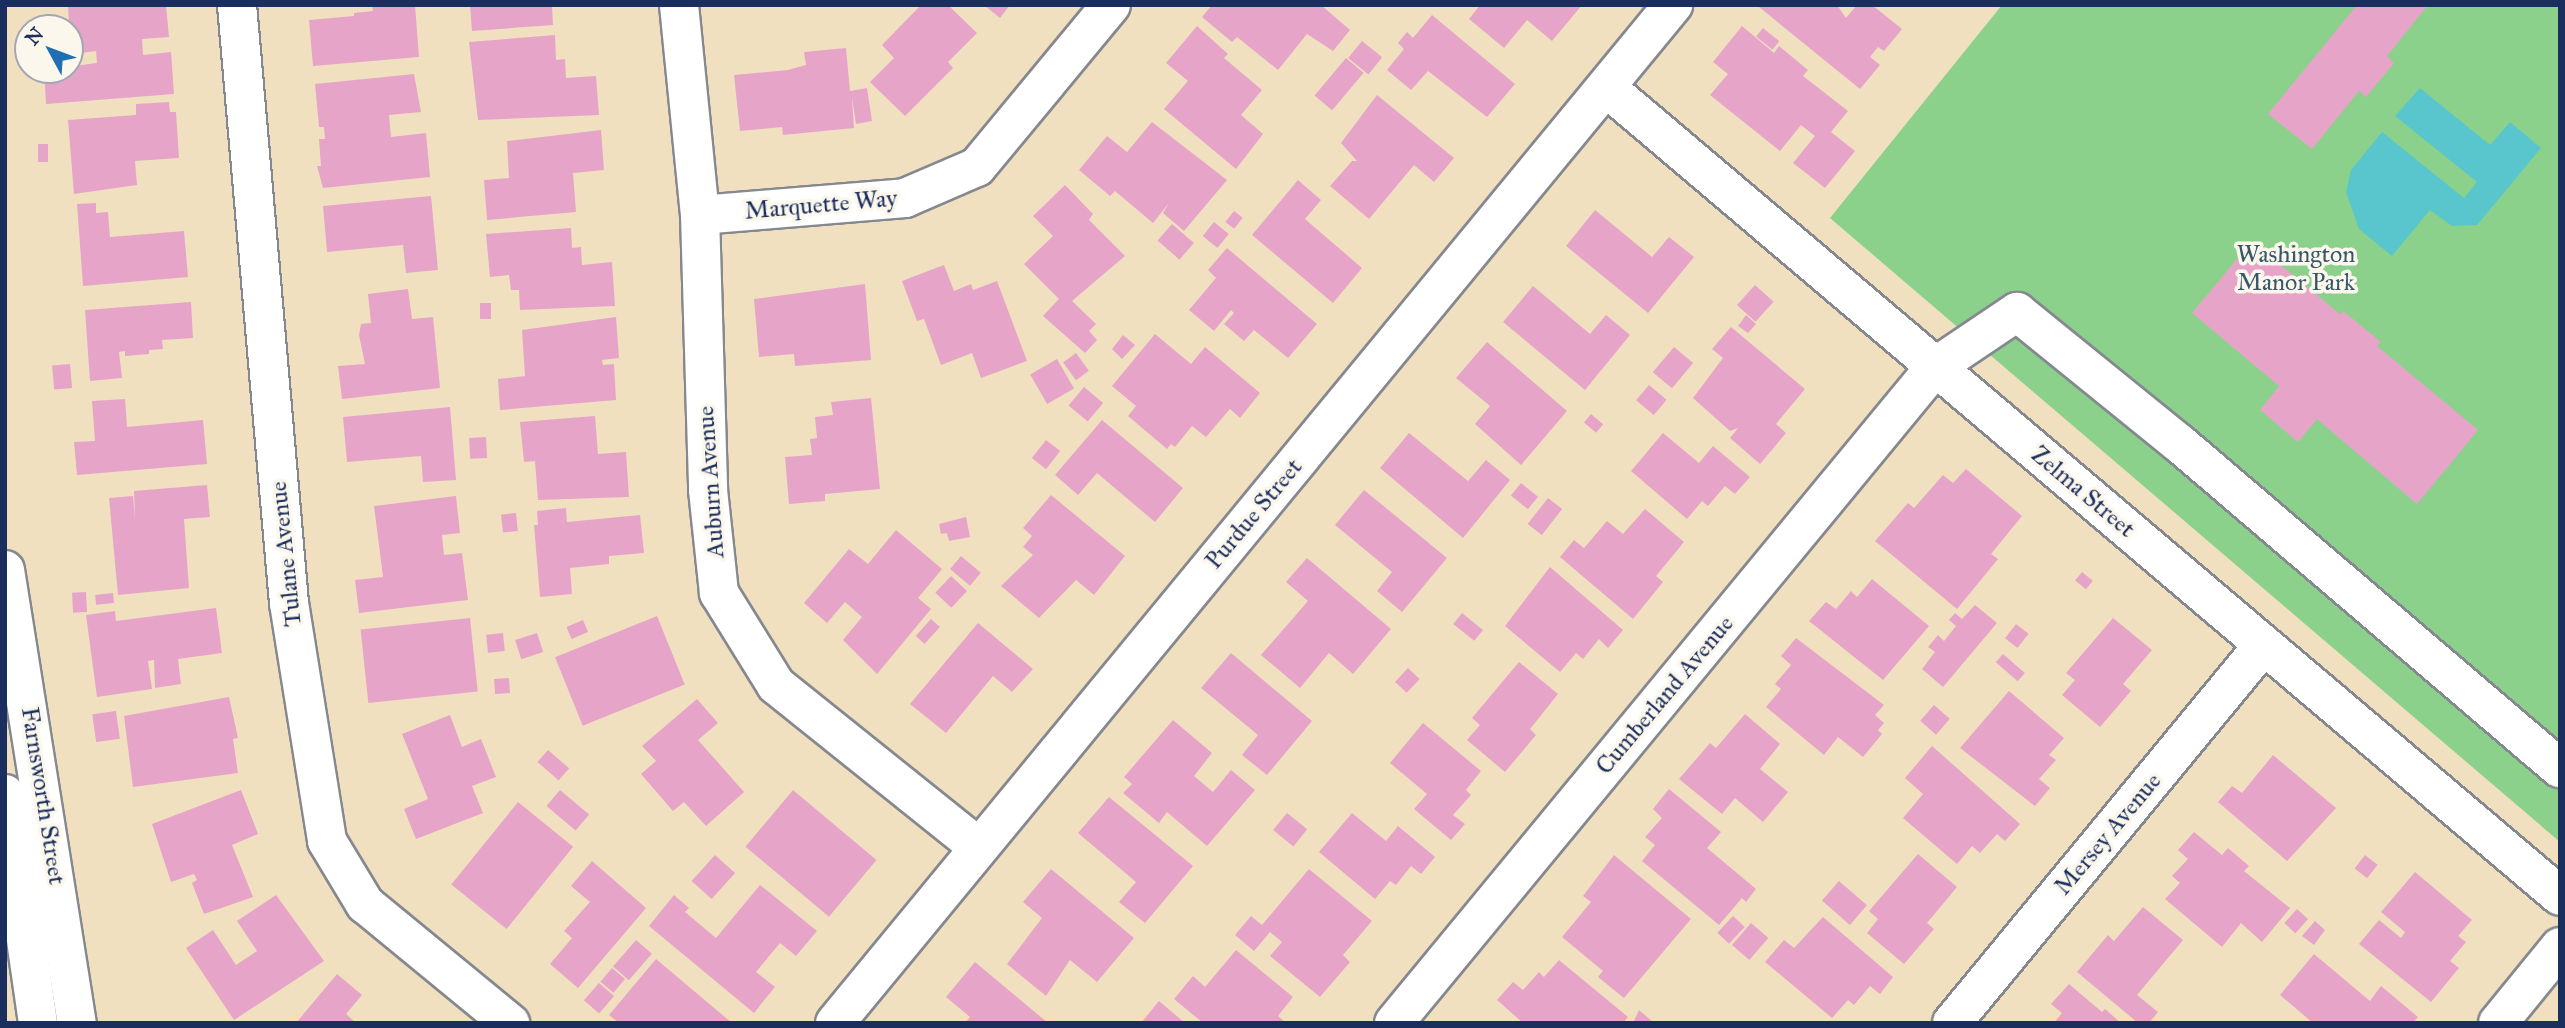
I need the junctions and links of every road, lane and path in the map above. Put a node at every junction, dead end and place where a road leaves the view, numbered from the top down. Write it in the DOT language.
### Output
graph roads {
  1 [pos="237,5"];
  2 [pos="679,5"];
  3 [pos="1111,5"];
  4 [pos="1673,5"];
  5 [pos="1607,88"];
  6 [pos="701,215"];
  7 [pos="1936,367"];
  8 [pos="5,570"];
  9 [pos="2264,645"];
  10 [pos="24,675"];
  11 [pos="5,709"];
  12 [pos="2560,768"];
  13 [pos="5,794"];
  14 [pos="978,848"];
  15 [pos="2560,896"];
  16 [pos="2560,947"];
  17 [pos="38,1023"];
  18 [pos="77,1023"];
  19 [pos="510,1023"];
  20 [pos="835,1023"];
  21 [pos="1394,1023"];
  22 [pos="1952,1023"];
  23 [pos="2498,1023"];
  1 -- 19 [label="street, Tulane Avenue"];
  2 -- 6 [label="street, Auburn Avenue"];
  3 -- 6 [label="street, Marquette Way"];
  4 -- 5 [label="street, Purdue Street"];
  5 -- 7 [label="street, Zelma Street"];
  5 -- 14 [label="street, Purdue Street"];
  6 -- 14 [label="street, Auburn Avenue"];
  7 -- 9 [label="street, Zelma Street"];
  7 -- 12 [label="street, Cumberland Avenue"];
  7 -- 21 [label="street, Cumberland Avenue"];
  8 -- 10 [label="street, Farnsworth Street"];
  9 -- 15 [label="street, Zelma Street"];
  9 -- 22 [label="street, Mersey Avenue"];
  10 -- 11 [label="street"];
  10 -- 18 [label="street, Farnsworth Street"];
  13 -- 17 [label="street"];
  14 -- 20 [label="street, Purdue Street"];
  16 -- 23 [label="street"];
}
